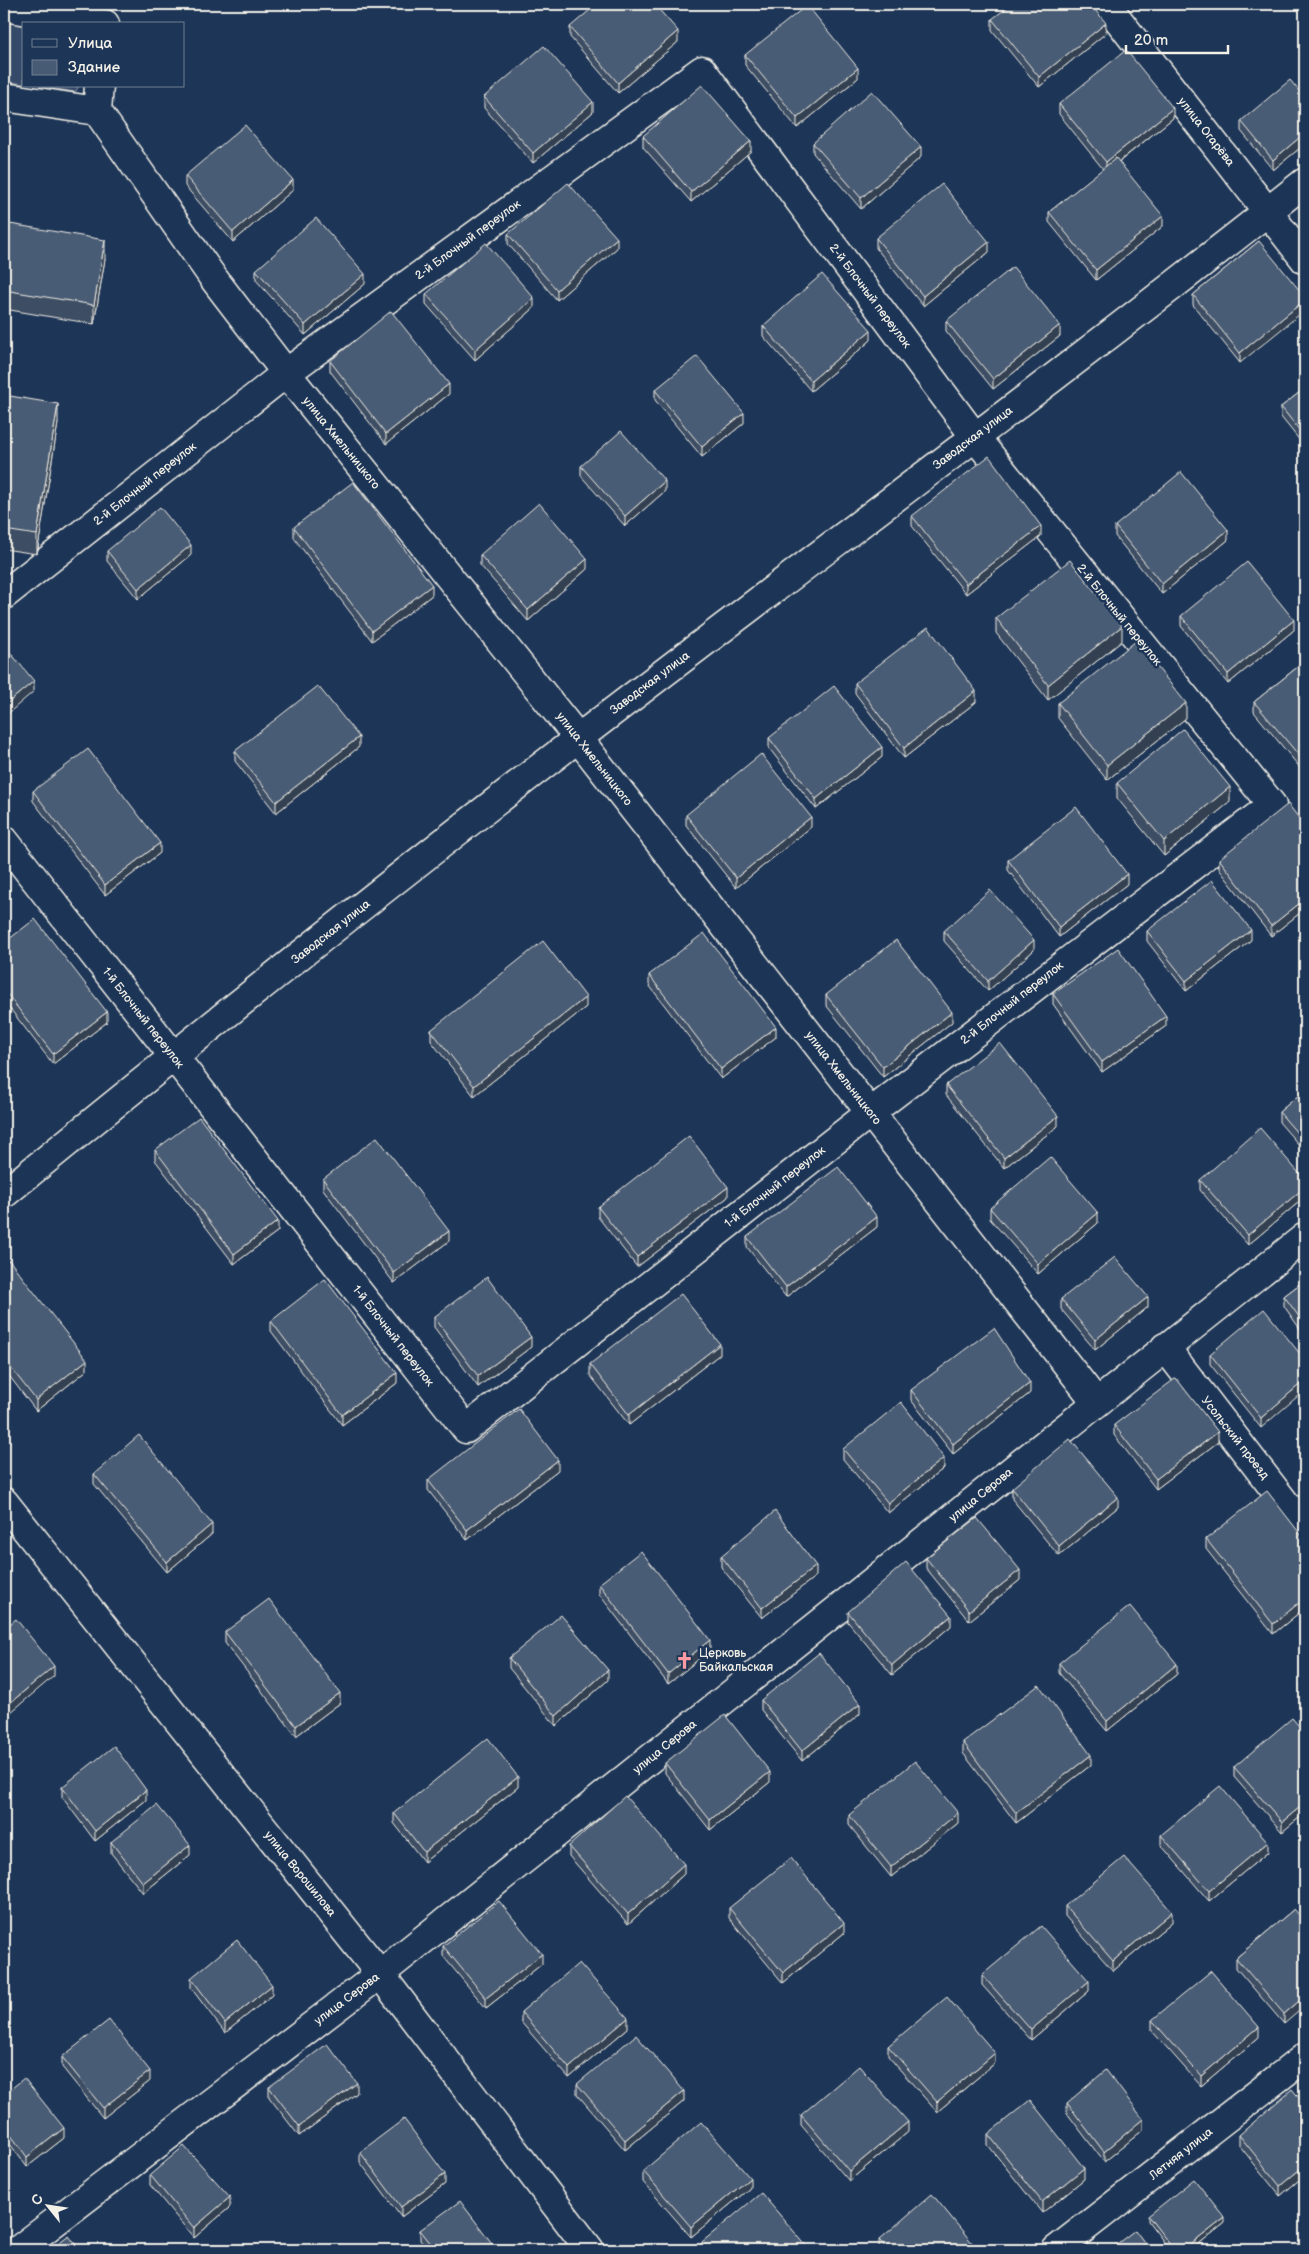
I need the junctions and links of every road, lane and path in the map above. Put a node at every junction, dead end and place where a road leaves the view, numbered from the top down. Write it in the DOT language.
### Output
graph roads {
  1 [pos="114,4"];
  2 [pos="1106,4"];
  3 [pos="4,7"];
  4 [pos="93,22"];
  5 [pos="106,22"];
  6 [pos="4,97"];
  7 [pos="98,99"];
  8 [pos="1305,182"];
  9 [pos="1268,212"];
  10 [pos="1305,260"];
  11 [pos="286,373"];
  12 [pos="975,437"];
  13 [pos="4,595"];
  14 [pos="578,738"];
  15 [pos="4,840"];
  16 [pos="173,1056"];
  17 [pos="870,1113"];
  18 [pos="4,1194"];
  19 [pos="1305,1237"];
  20 [pos="1164,1347"];
  21 [pos="1097,1403"];
  22 [pos="4,1502"];
  23 [pos="1305,1529"];
  24 [pos="380,1974"];
  25 [pos="1305,2057"];
  26 [pos="18,2250"];
  27 [pos="590,2250"];
  28 [pos="1056,2250"];
  1 -- 5 [label="street"];
  2 -- 9 [label="street, улица Огарёва"];
  3 -- 4 [label="street"];
  6 -- 7 [label="street"];
  7 -- 11 [label="street, улица Хмельницкого"];
  8 -- 9 [label="street, Заводская улица"];
  9 -- 10 [label="street, улица Огарёва"];
  9 -- 12 [label="street, Заводская улица"];
  11 -- 12 [label="street, 2-й Блочный переулок"];
  11 -- 13 [label="street, 2-й Блочный переулок"];
  11 -- 14 [label="street, улица Хмельницкого"];
  12 -- 14 [label="street, Заводская улица"];
  12 -- 17 [label="street, 2-й Блочный переулок"];
  14 -- 16 [label="street, Заводская улица"];
  14 -- 17 [label="street, улица Хмельницкого"];
  15 -- 16 [label="street, 1-й Блочный переулок"];
  16 -- 17 [label="street, 1-й Блочный переулок"];
  16 -- 18 [label="street, Заводская улица"];
  17 -- 21 [label="street, улица Хмельницкого"];
  19 -- 20 [label="street, улица Серова"];
  20 -- 21 [label="street, улица Серова"];
  20 -- 23 [label="street, Усольский проезд"];
  21 -- 24 [label="street, улица Серова"];
  22 -- 24 [label="street, улица Ворошилова"];
  24 -- 26 [label="street, улица Серова"];
  24 -- 27 [label="street, улица Ворошилова"];
  25 -- 28 [label="street, Летняя улица"];
}
